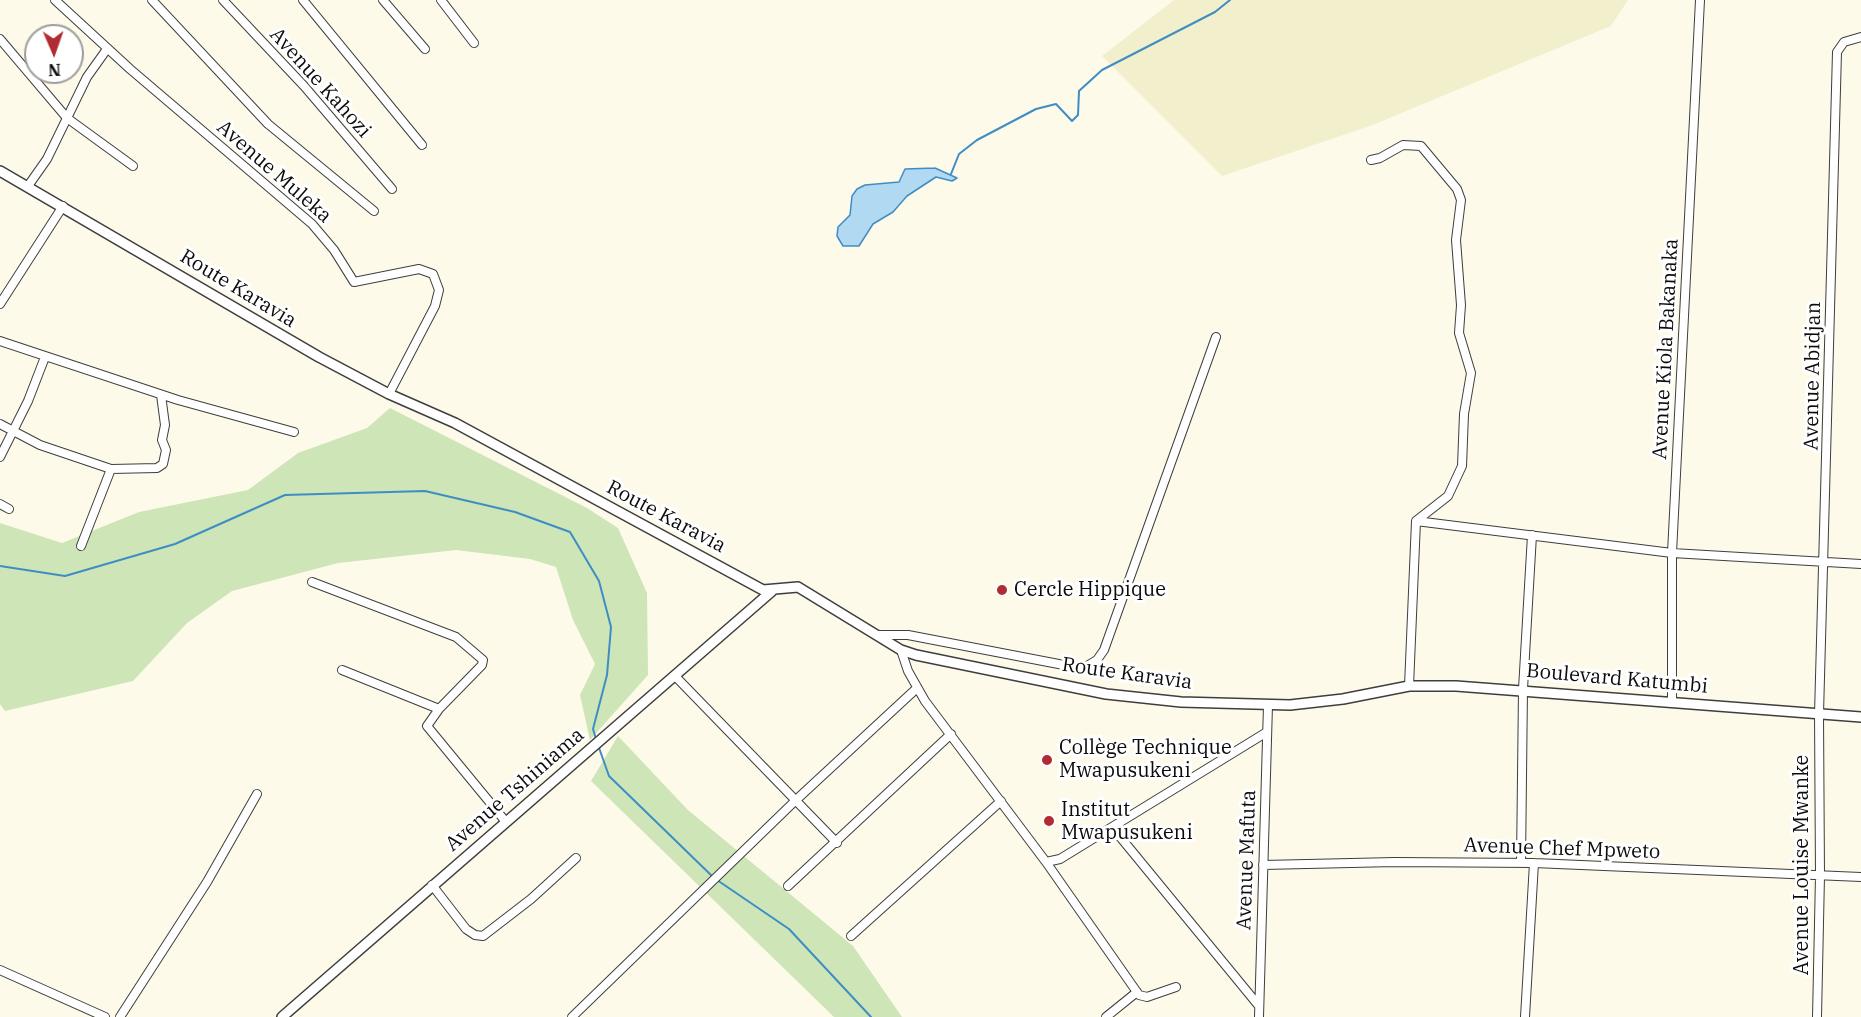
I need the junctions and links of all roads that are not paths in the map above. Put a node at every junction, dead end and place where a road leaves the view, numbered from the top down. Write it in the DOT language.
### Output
graph roads {
  1 [pos="56,0"];
  2 [pos="152,0"];
  3 [pos="223,0"];
  4 [pos="303,0"];
  5 [pos="383,0"];
  6 [pos="441,0"];
  7 [pos="1700,0"];
  8 [pos="1861,37"];
  9 [pos="0,39"];
  10 [pos="474,43"];
  11 [pos="107,49"];
  12 [pos="425,49"];
  13 [pos="68,118"];
  14 [pos="422,146"];
  15 [pos="1371,160"];
  16 [pos="133,166"];
  17 [pos="0,171"];
  18 [pos="28,186"];
  19 [pos="392,189"];
  20 [pos="63,207"];
  21 [pos="374,211"];
  22 [pos="0,304"];
  23 [pos="1216,337"];
  24 [pos="0,341"];
  25 [pos="45,357"];
  26 [pos="389,394"];
  27 [pos="161,395"];
  28 [pos="0,424"];
  29 [pos="14,431"];
  30 [pos="294,432"];
  31 [pos="0,457"];
  32 [pos="111,469"];
  33 [pos="0,504"];
  34 [pos="9,509"];
  35 [pos="1416,521"];
  36 [pos="1532,535"];
  37 [pos="81,546"];
  38 [pos="1672,553"];
  39 [pos="1825,563"];
  40 [pos="1861,564"];
  41 [pos="312,582"];
  42 [pos="753,585"];
  43 [pos="772,591"];
  44 [pos="758,603"];
  45 [pos="878,635"];
  46 [pos="901,650"];
  47 [pos="342,670"];
  48 [pos="675,676"];
  49 [pos="1409,687"];
  50 [pos="917,688"];
  51 [pos="1523,689"];
  52 [pos="1370,693"];
  53 [pos="1672,700"];
  54 [pos="1268,705"];
  55 [pos="439,709"];
  56 [pos="1819,714"];
  57 [pos="1861,717"];
  58 [pos="1267,732"];
  59 [pos="951,734"];
  60 [pos="257,794"];
  61 [pos="796,800"];
  62 [pos="1001,801"];
  63 [pos="506,822"];
  64 [pos="1112,826"];
  65 [pos="837,843"];
  66 [pos="576,858"];
  67 [pos="1046,862"];
  68 [pos="1521,863"];
  69 [pos="1534,863"];
  70 [pos="1263,865"];
  71 [pos="1820,876"];
  72 [pos="1861,877"];
  73 [pos="432,885"];
  74 [pos="788,886"];
  75 [pos="851,936"];
  76 [pos="0,970"];
  77 [pos="1176,987"];
  78 [pos="1137,992"];
  79 [pos="1259,1006"];
  80 [pos="105,1017"];
  81 [pos="120,1017"];
  82 [pos="282,1017"];
  83 [pos="572,1017"];
  84 [pos="1106,1017"];
  85 [pos="1259,1017"];
  86 [pos="1525,1017"];
  87 [pos="1817,1017"];
  1 -- 11 [label="street, Avenue Muleka"];
  2 -- 21 [label="street"];
  3 -- 19 [label="street, Avenue Kahozi"];
  4 -- 14 [label="street"];
  5 -- 12 [label="street"];
  6 -- 10 [label="street"];
  7 -- 38 [label="street, Avenue Kiola Bakanaka"];
  8 -- 39 [label="street, Avenue Abidjan"];
  9 -- 13 [label="street"];
  11 -- 13 [label="street"];
  11 -- 26 [label="street, Avenue Muleka"];
  13 -- 16 [label="street"];
  13 -- 18 [label="street"];
  15 -- 35 [label="street"];
  17 -- 18 [label="street, Route Karavia"];
  18 -- 20 [label="street, Route Karavia"];
  20 -- 22 [label="street"];
  20 -- 26 [label="street, Route Karavia"];
  23 -- 45 [label="street"];
  24 -- 25 [label="street"];
  25 -- 27 [label="street"];
  25 -- 29 [label="street"];
  26 -- 42 [label="street, Route Karavia"];
  27 -- 30 [label="street"];
  27 -- 32 [label="street"];
  28 -- 29 [label="street"];
  29 -- 31 [label="street"];
  29 -- 32 [label="street"];
  32 -- 37 [label="street"];
  33 -- 34 [label="street"];
  35 -- 36 [label="street"];
  35 -- 49 [label="street"];
  36 -- 38 [label="street"];
  36 -- 51 [label="street"];
  38 -- 39 [label="street"];
  38 -- 53 [label="street, Avenue Kiola Bakanaka"];
  39 -- 40 [label="street"];
  39 -- 56 [label="street, Avenue Abidjan"];
  41 -- 55 [label="street"];
  42 -- 43 [label="street, Route Karavia"];
  42 -- 44 [label="street"];
  43 -- 44 [label="street, Avenue Tshiniama"];
  43 -- 45 [label="street, Route Karavia"];
  44 -- 48 [label="street, Avenue Tshiniama"];
  45 -- 46 [label="street, Route Karavia"];
  46 -- 50 [label="street"];
  46 -- 54 [label="street, Route Karavia"];
  47 -- 55 [label="street"];
  48 -- 61 [label="street"];
  48 -- 63 [label="street, Avenue Tshiniama"];
  49 -- 51 [label="street, Boulevard Katumbi"];
  49 -- 52 [label="street, Boulevard Katumbi"];
  50 -- 59 [label="street"];
  50 -- 61 [label="street"];
  51 -- 53 [label="street, Boulevard Katumbi"];
  51 -- 68 [label="street"];
  52 -- 54 [label="street, Route Karavia"];
  53 -- 56 [label="street, Boulevard Katumbi"];
  54 -- 58 [label="street, Avenue Mafuta"];
  55 -- 63 [label="street"];
  56 -- 57 [label="street, Boulevard Katumbi"];
  56 -- 71 [label="street, Avenue Louise Mwanke"];
  58 -- 64 [label="street"];
  58 -- 70 [label="street, Avenue Mafuta"];
  59 -- 62 [label="street"];
  59 -- 65 [label="street"];
  60 -- 81 [label="street"];
  61 -- 65 [label="street"];
  61 -- 83 [label="street"];
  62 -- 67 [label="street"];
  62 -- 75 [label="street"];
  63 -- 73 [label="street, Avenue Tshiniama"];
  64 -- 67 [label="street"];
  64 -- 79 [label="street"];
  65 -- 74 [label="street"];
  66 -- 73 [label="street"];
  67 -- 78 [label="street"];
  68 -- 69 [label="street, Avenue Chef Mpweto"];
  68 -- 70 [label="street, Avenue Chef Mpweto"];
  69 -- 71 [label="street, Avenue Chef Mpweto"];
  69 -- 86 [label="street"];
  70 -- 79 [label="street, Avenue Mafuta"];
  71 -- 72 [label="street, Avenue Chef Mpweto"];
  71 -- 87 [label="street, Avenue Louise Mwanke"];
  73 -- 82 [label="street, Avenue Tshiniama"];
  76 -- 80 [label="street"];
  77 -- 78 [label="street"];
  78 -- 84 [label="street"];
  79 -- 85 [label="street, Avenue Mafuta"];
}
